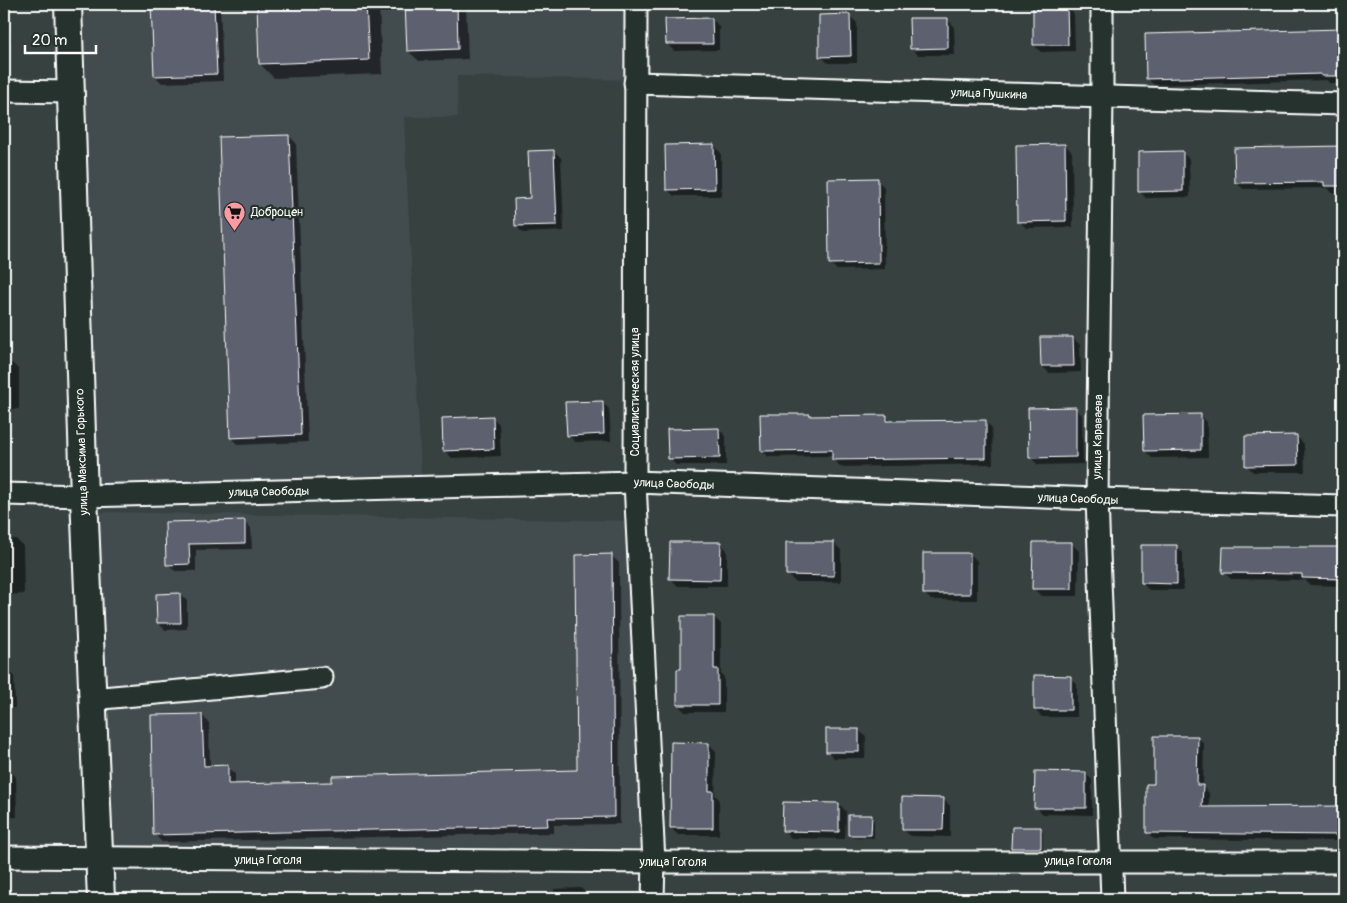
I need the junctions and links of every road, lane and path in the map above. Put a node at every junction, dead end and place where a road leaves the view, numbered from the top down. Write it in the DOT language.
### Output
graph roads {
  1 [pos="68,4"];
  2 [pos="636,4"];
  3 [pos="1102,4"];
  4 [pos="635,83"];
  5 [pos="4,91"];
  6 [pos="72,92"];
  7 [pos="1102,97"];
  8 [pos="1343,104"];
  9 [pos="635,482"];
  10 [pos="4,494"];
  11 [pos="84,496"];
  12 [pos="1097,500"];
  13 [pos="1343,506"];
  14 [pos="322,678"];
  15 [pos="92,699"];
  16 [pos="4,858"];
  17 [pos="99,859"];
  18 [pos="1111,861"];
  19 [pos="654,862"];
  20 [pos="1343,862"];
  21 [pos="101,899"];
  22 [pos="653,899"];
  23 [pos="1112,899"];
  1 -- 6 [label="street, улица Максима Горького"];
  2 -- 4 [label="street, Социалистическая улица"];
  3 -- 7 [label="street, улица Караваева"];
  4 -- 7 [label="street, улица Пушкина"];
  4 -- 9 [label="street, Социалистическая улица"];
  5 -- 6 [label="street"];
  6 -- 11 [label="street, улица Максима Горького"];
  7 -- 8 [label="street, улица Пушкина"];
  7 -- 12 [label="street, улица Караваева"];
  9 -- 11 [label="street, улица Свободы"];
  9 -- 12 [label="street, улица Свободы"];
  9 -- 19 [label="street, Социалистическая улица"];
  10 -- 11 [label="street, улица Свободы"];
  11 -- 15 [label="street, улица Максима Горького"];
  12 -- 13 [label="street, улица Свободы"];
  12 -- 18 [label="street, улица Караваева"];
  14 -- 15 [label="street"];
  15 -- 17 [label="street, улица Максима Горького"];
  16 -- 17 [label="street, улица Гоголя"];
  17 -- 19 [label="street, улица Гоголя"];
  17 -- 21 [label="street, улица Максима Горького"];
  18 -- 19 [label="street, улица Гоголя"];
  18 -- 20 [label="street, улица Гоголя"];
  18 -- 23 [label="street, улица Караваева"];
  19 -- 22 [label="street, Социалистическая улица"];
}
